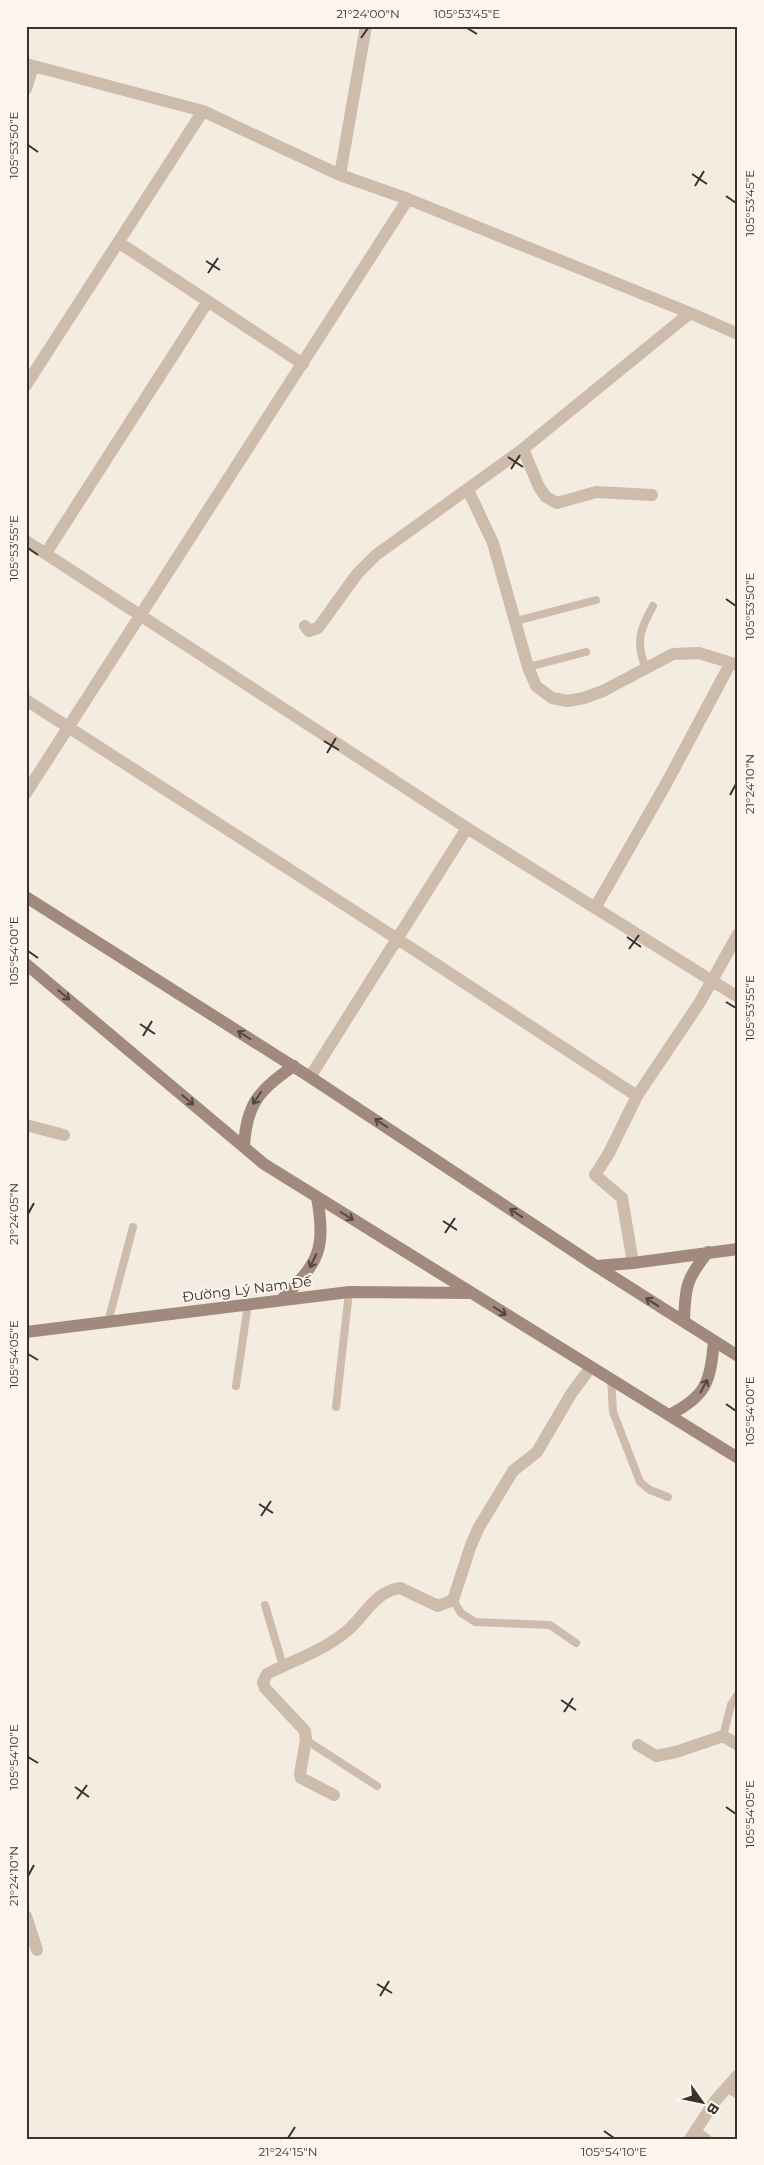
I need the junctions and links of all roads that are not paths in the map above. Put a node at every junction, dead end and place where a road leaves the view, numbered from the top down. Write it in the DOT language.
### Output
graph roads {
  1 [pos="366,26"];
  2 [pos="30,65"];
  3 [pos="26,90"];
  4 [pos="204,111"];
  5 [pos="340,175"];
  6 [pos="408,199"];
  7 [pos="118,242"];
  8 [pos="208,301"];
  9 [pos="690,313"];
  10 [pos="738,334"];
  11 [pos="303,364"];
  12 [pos="26,386"];
  13 [pos="523,449"];
  14 [pos="468,490"];
  15 [pos="652,495"];
  16 [pos="26,541"];
  17 [pos="46,553"];
  18 [pos="596,600"];
  19 [pos="652,606"];
  20 [pos="141,614"];
  21 [pos="516,621"];
  22 [pos="305,626"];
  23 [pos="586,652"];
  24 [pos="734,664"];
  25 [pos="528,667"];
  26 [pos="646,668"];
  27 [pos="26,700"];
  28 [pos="68,727"];
  29 [pos="26,793"];
  30 [pos="467,828"];
  31 [pos="26,897"];
  32 [pos="595,908"];
  33 [pos="738,934"];
  34 [pos="396,938"];
  35 [pos="26,964"];
  36 [pos="711,981"];
  37 [pos="738,997"];
  38 [pos="294,1066"];
  39 [pos="310,1077"];
  40 [pos="637,1096"];
  41 [pos="26,1125"];
  42 [pos="64,1135"];
  43 [pos="244,1147"];
  44 [pos="317,1197"];
  45 [pos="133,1227"];
  46 [pos="738,1249"];
  47 [pos="708,1252"];
  48 [pos="633,1263"];
  49 [pos="596,1266"];
  50 [pos="350,1292"];
  51 [pos="472,1293"];
  52 [pos="281,1300"];
  53 [pos="248,1304"];
  54 [pos="108,1322"];
  55 [pos="684,1322"];
  56 [pos="26,1332"];
  57 [pos="714,1341"];
  58 [pos="738,1356"];
  59 [pos="591,1367"];
  60 [pos="612,1379"];
  61 [pos="236,1386"];
  62 [pos="336,1407"];
  63 [pos="669,1415"];
  64 [pos="738,1458"];
  65 [pos="668,1497"];
  66 [pos="453,1600"];
  67 [pos="265,1605"];
  68 [pos="576,1643"];
  69 [pos="283,1666"];
  70 [pos="738,1694"];
  71 [pos="724,1736"];
  72 [pos="306,1740"];
  73 [pos="638,1745"];
  74 [pos="738,1745"];
  75 [pos="377,1786"];
  76 [pos="334,1795"];
  77 [pos="26,1916"];
  78 [pos="37,1950"];
  79 [pos="738,2075"];
  80 [pos="726,2088"];
  81 [pos="738,2095"];
  82 [pos="693,2134"];
  83 [pos="708,2139"];
  1 -- 5 [label="street"];
  2 -- 3 [label="street"];
  2 -- 4 [label="street"];
  4 -- 5 [label="street"];
  4 -- 7 [label="street"];
  5 -- 6 [label="street"];
  6 -- 9 [label="street"];
  6 -- 11 [label="street"];
  7 -- 8 [label="street"];
  7 -- 12 [label="street"];
  8 -- 11 [label="street"];
  8 -- 17 [label="street"];
  9 -- 10 [label="street"];
  9 -- 13 [label="street"];
  11 -- 20 [label="street"];
  13 -- 14 [label="street"];
  13 -- 15 [label="street"];
  14 -- 21 [label="street"];
  14 -- 22 [label="street"];
  16 -- 17 [label="street"];
  17 -- 20 [label="street"];
  18 -- 21 [label="lane"];
  19 -- 26 [label="lane"];
  20 -- 28 [label="street"];
  20 -- 30 [label="street"];
  21 -- 25 [label="street"];
  23 -- 25 [label="lane"];
  24 -- 26 [label="street"];
  24 -- 32 [label="street"];
  25 -- 26 [label="street"];
  27 -- 28 [label="street"];
  28 -- 29 [label="street"];
  28 -- 34 [label="street"];
  30 -- 32 [label="street"];
  30 -- 34 [label="street"];
  38 -- 31 [label="street, one-way"];
  32 -- 36 [label="street"];
  33 -- 36 [label="street"];
  34 -- 39 [label="street"];
  34 -- 40 [label="street"];
  35 -- 43 [label="street, one-way"];
  36 -- 37 [label="street"];
  36 -- 40 [label="street"];
  38 -- 39 [label="street"];
  38 -- 43 [label="street, one-way"];
  49 -- 39 [label="street, one-way"];
  40 -- 48 [label="street"];
  41 -- 42 [label="street"];
  43 -- 44 [label="street"];
  44 -- 51 [label="street, one-way"];
  44 -- 52 [label="street, one-way"];
  45 -- 54 [label="lane"];
  46 -- 47 [label="street"];
  47 -- 48 [label="street"];
  47 -- 55 [label="street"];
  48 -- 49 [label="street"];
  55 -- 49 [label="street, one-way"];
  50 -- 51 [label="street, Đường Lý Nam Đế"];
  50 -- 52 [label="street, Đường Lý Nam Đế"];
  50 -- 62 [label="lane"];
  51 -- 59 [label="street, one-way"];
  52 -- 53 [label="street, Đường Lý Nam Đế"];
  53 -- 54 [label="street, Đường Lý Nam Đế"];
  53 -- 61 [label="lane"];
  54 -- 56 [label="street, Đường Lý Nam Đế"];
  55 -- 57 [label="street"];
  57 -- 58 [label="street"];
  63 -- 57 [label="street, one-way"];
  59 -- 60 [label="street"];
  59 -- 66 [label="street"];
  60 -- 63 [label="street"];
  60 -- 65 [label="lane"];
  63 -- 64 [label="street"];
  66 -- 68 [label="lane"];
  66 -- 69 [label="street"];
  67 -- 69 [label="lane"];
  69 -- 72 [label="street"];
  70 -- 71 [label="lane"];
  71 -- 73 [label="street"];
  71 -- 74 [label="street"];
  72 -- 75 [label="lane"];
  72 -- 76 [label="street"];
  77 -- 78 [label="street"];
  79 -- 80 [label="street"];
  80 -- 81 [label="lane"];
  80 -- 82 [label="street"];
  82 -- 83 [label="lane"];
}
